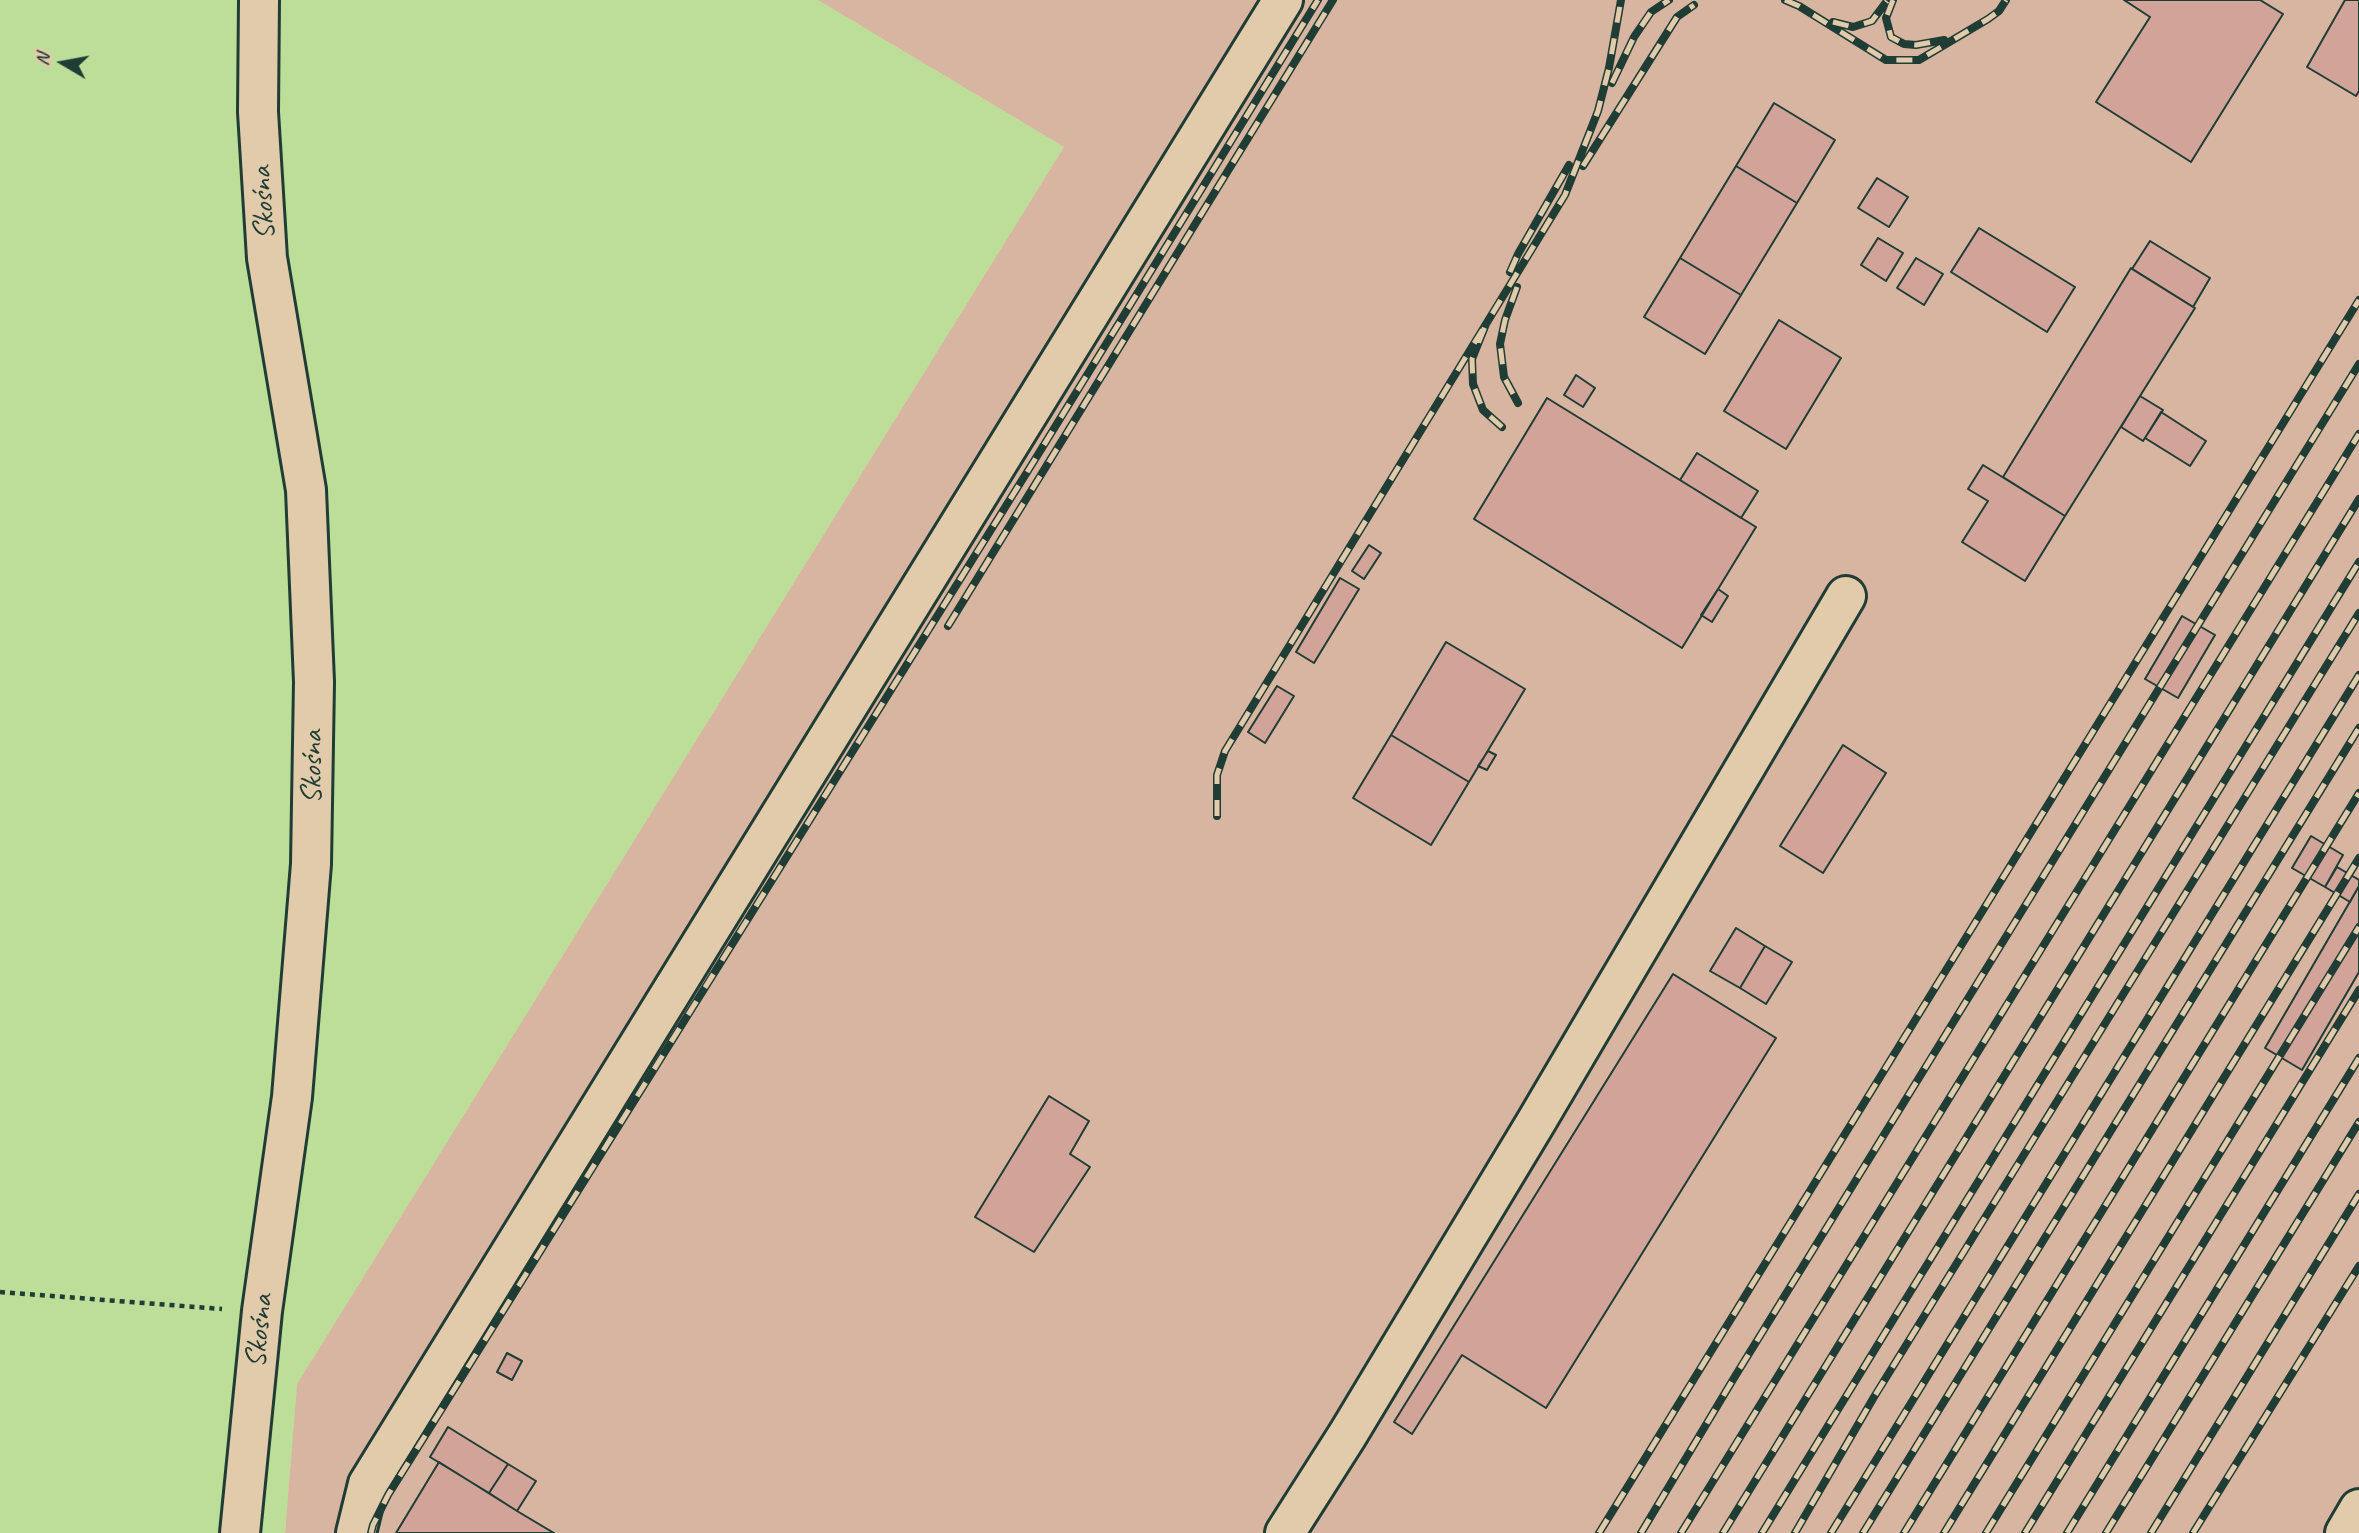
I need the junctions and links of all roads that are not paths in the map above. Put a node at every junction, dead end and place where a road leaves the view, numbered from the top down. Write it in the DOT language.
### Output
graph roads {
  1 [pos="258,0"];
  2 [pos="1283,0"];
  3 [pos="1846,596"];
  4 [pos="2359,1509"];
  5 [pos="240,1533"];
  6 [pos="356,1533"];
  7 [pos="1285,1533"];
  8 [pos="2345,1533"];
  1 -- 5 [label="street, Skośna"];
  2 -- 6 [label="street"];
  3 -- 7 [label="street"];
  4 -- 8 [label="street"];
}
